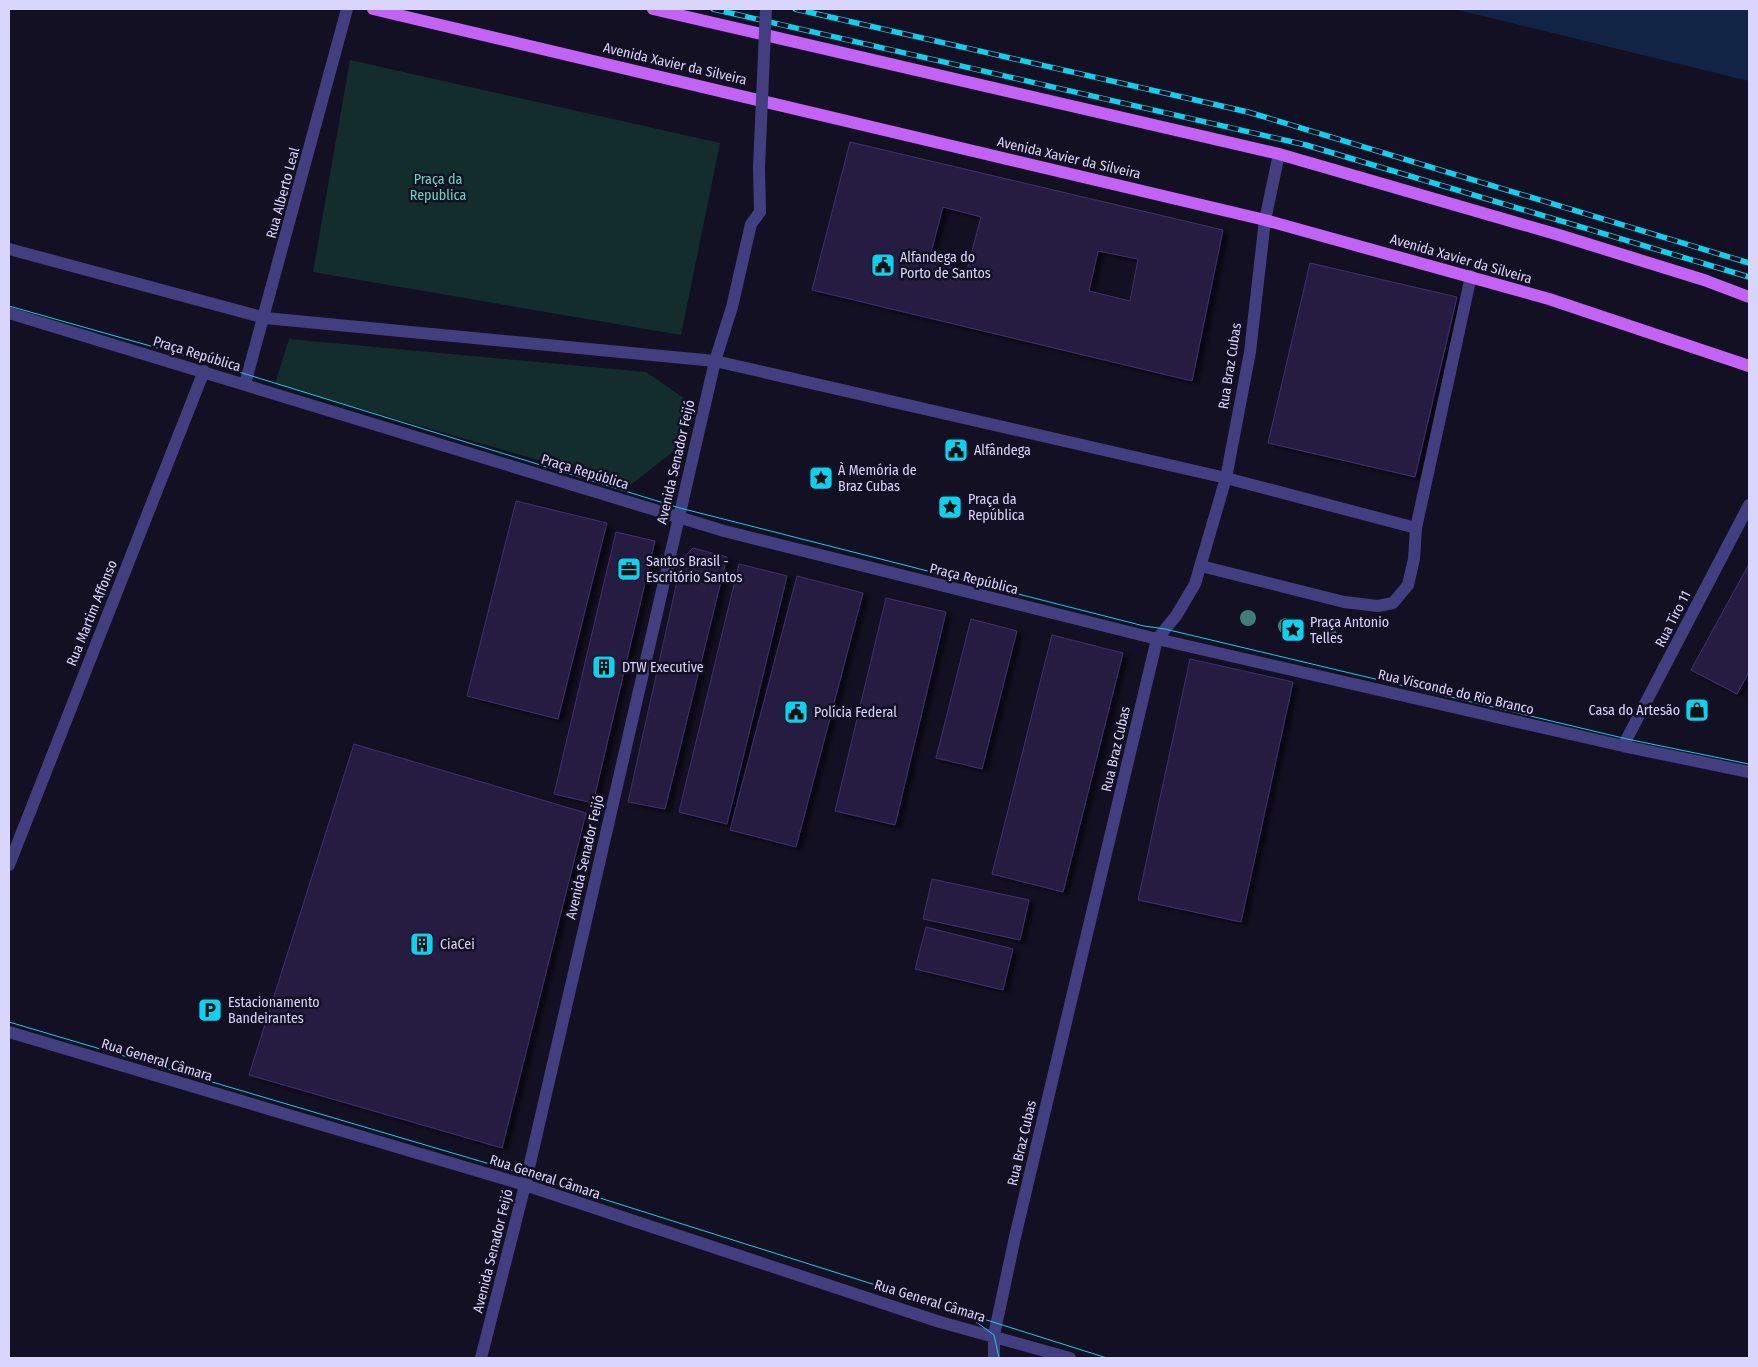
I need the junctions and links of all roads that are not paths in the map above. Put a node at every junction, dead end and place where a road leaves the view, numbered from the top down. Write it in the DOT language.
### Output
graph roads {
  1 [pos="347,9"];
  2 [pos="373,9"];
  3 [pos="653,9"];
  4 [pos="766,9"];
  5 [pos="1279,154"];
  6 [pos="1265,220"];
  7 [pos="9,248"];
  8 [pos="1471,276"];
  9 [pos="1749,297"];
  10 [pos="9,313"];
  11 [pos="265,318"];
  12 [pos="715,361"];
  13 [pos="1749,366"];
  14 [pos="204,371"];
  15 [pos="245,384"];
  16 [pos="1226,478"];
  17 [pos="1749,505"];
  18 [pos="679,517"];
  19 [pos="1416,528"];
  20 [pos="1201,566"];
  21 [pos="1157,639"];
  22 [pos="1622,746"];
  23 [pos="1749,772"];
  24 [pos="9,865"];
  25 [pos="9,1032"];
  26 [pos="525,1185"];
  27 [pos="994,1335"];
  28 [pos="482,1358"];
  29 [pos="994,1358"];
  30 [pos="1070,1358"];
  1 -- 11 [label="street, Rua Alberto Leal"];
  2 -- 6 [label="main road, Avenida Xavier da Silveira"];
  3 -- 5 [label="main road"];
  4 -- 12 [label="street, Avenida Senador Feijó, bridge"];
  5 -- 6 [label="street, Rua Braz Cubas"];
  5 -- 9 [label="main road"];
  6 -- 8 [label="main road, Avenida Xavier da Silveira"];
  6 -- 16 [label="street, Rua Braz Cubas"];
  7 -- 11 [label="street"];
  8 -- 13 [label="main road, Avenida Xavier da Silveira"];
  8 -- 19 [label="street"];
  10 -- 14 [label="street, Praça República"];
  11 -- 12 [label="street"];
  11 -- 15 [label="street, Rua Alberto Leal"];
  12 -- 16 [label="street"];
  12 -- 18 [label="street, Avenida Senador Feijó"];
  14 -- 15 [label="street, Praça República"];
  14 -- 24 [label="street, Rua Martim Affonso"];
  15 -- 18 [label="street, Praça República"];
  16 -- 19 [label="street"];
  16 -- 20 [label="street, Rua Braz Cubas"];
  17 -- 22 [label="street, Rua Tiro 11"];
  18 -- 21 [label="street, Praça República"];
  18 -- 26 [label="street, Avenida Senador Feijó"];
  19 -- 20 [label="street"];
  20 -- 21 [label="street, Rua Braz Cubas"];
  21 -- 22 [label="street, Rua Visconde do Rio Branco"];
  21 -- 27 [label="street, Rua Braz Cubas"];
  22 -- 23 [label="street, Rua Visconde do Rio Branco"];
  25 -- 26 [label="street, Rua General Câmara"];
  26 -- 27 [label="street, Rua General Câmara"];
  26 -- 28 [label="street, Avenida Senador Feijó"];
  27 -- 29 [label="street, Rua Braz Cubas"];
  27 -- 30 [label="street, Rua General Câmara"];
}
